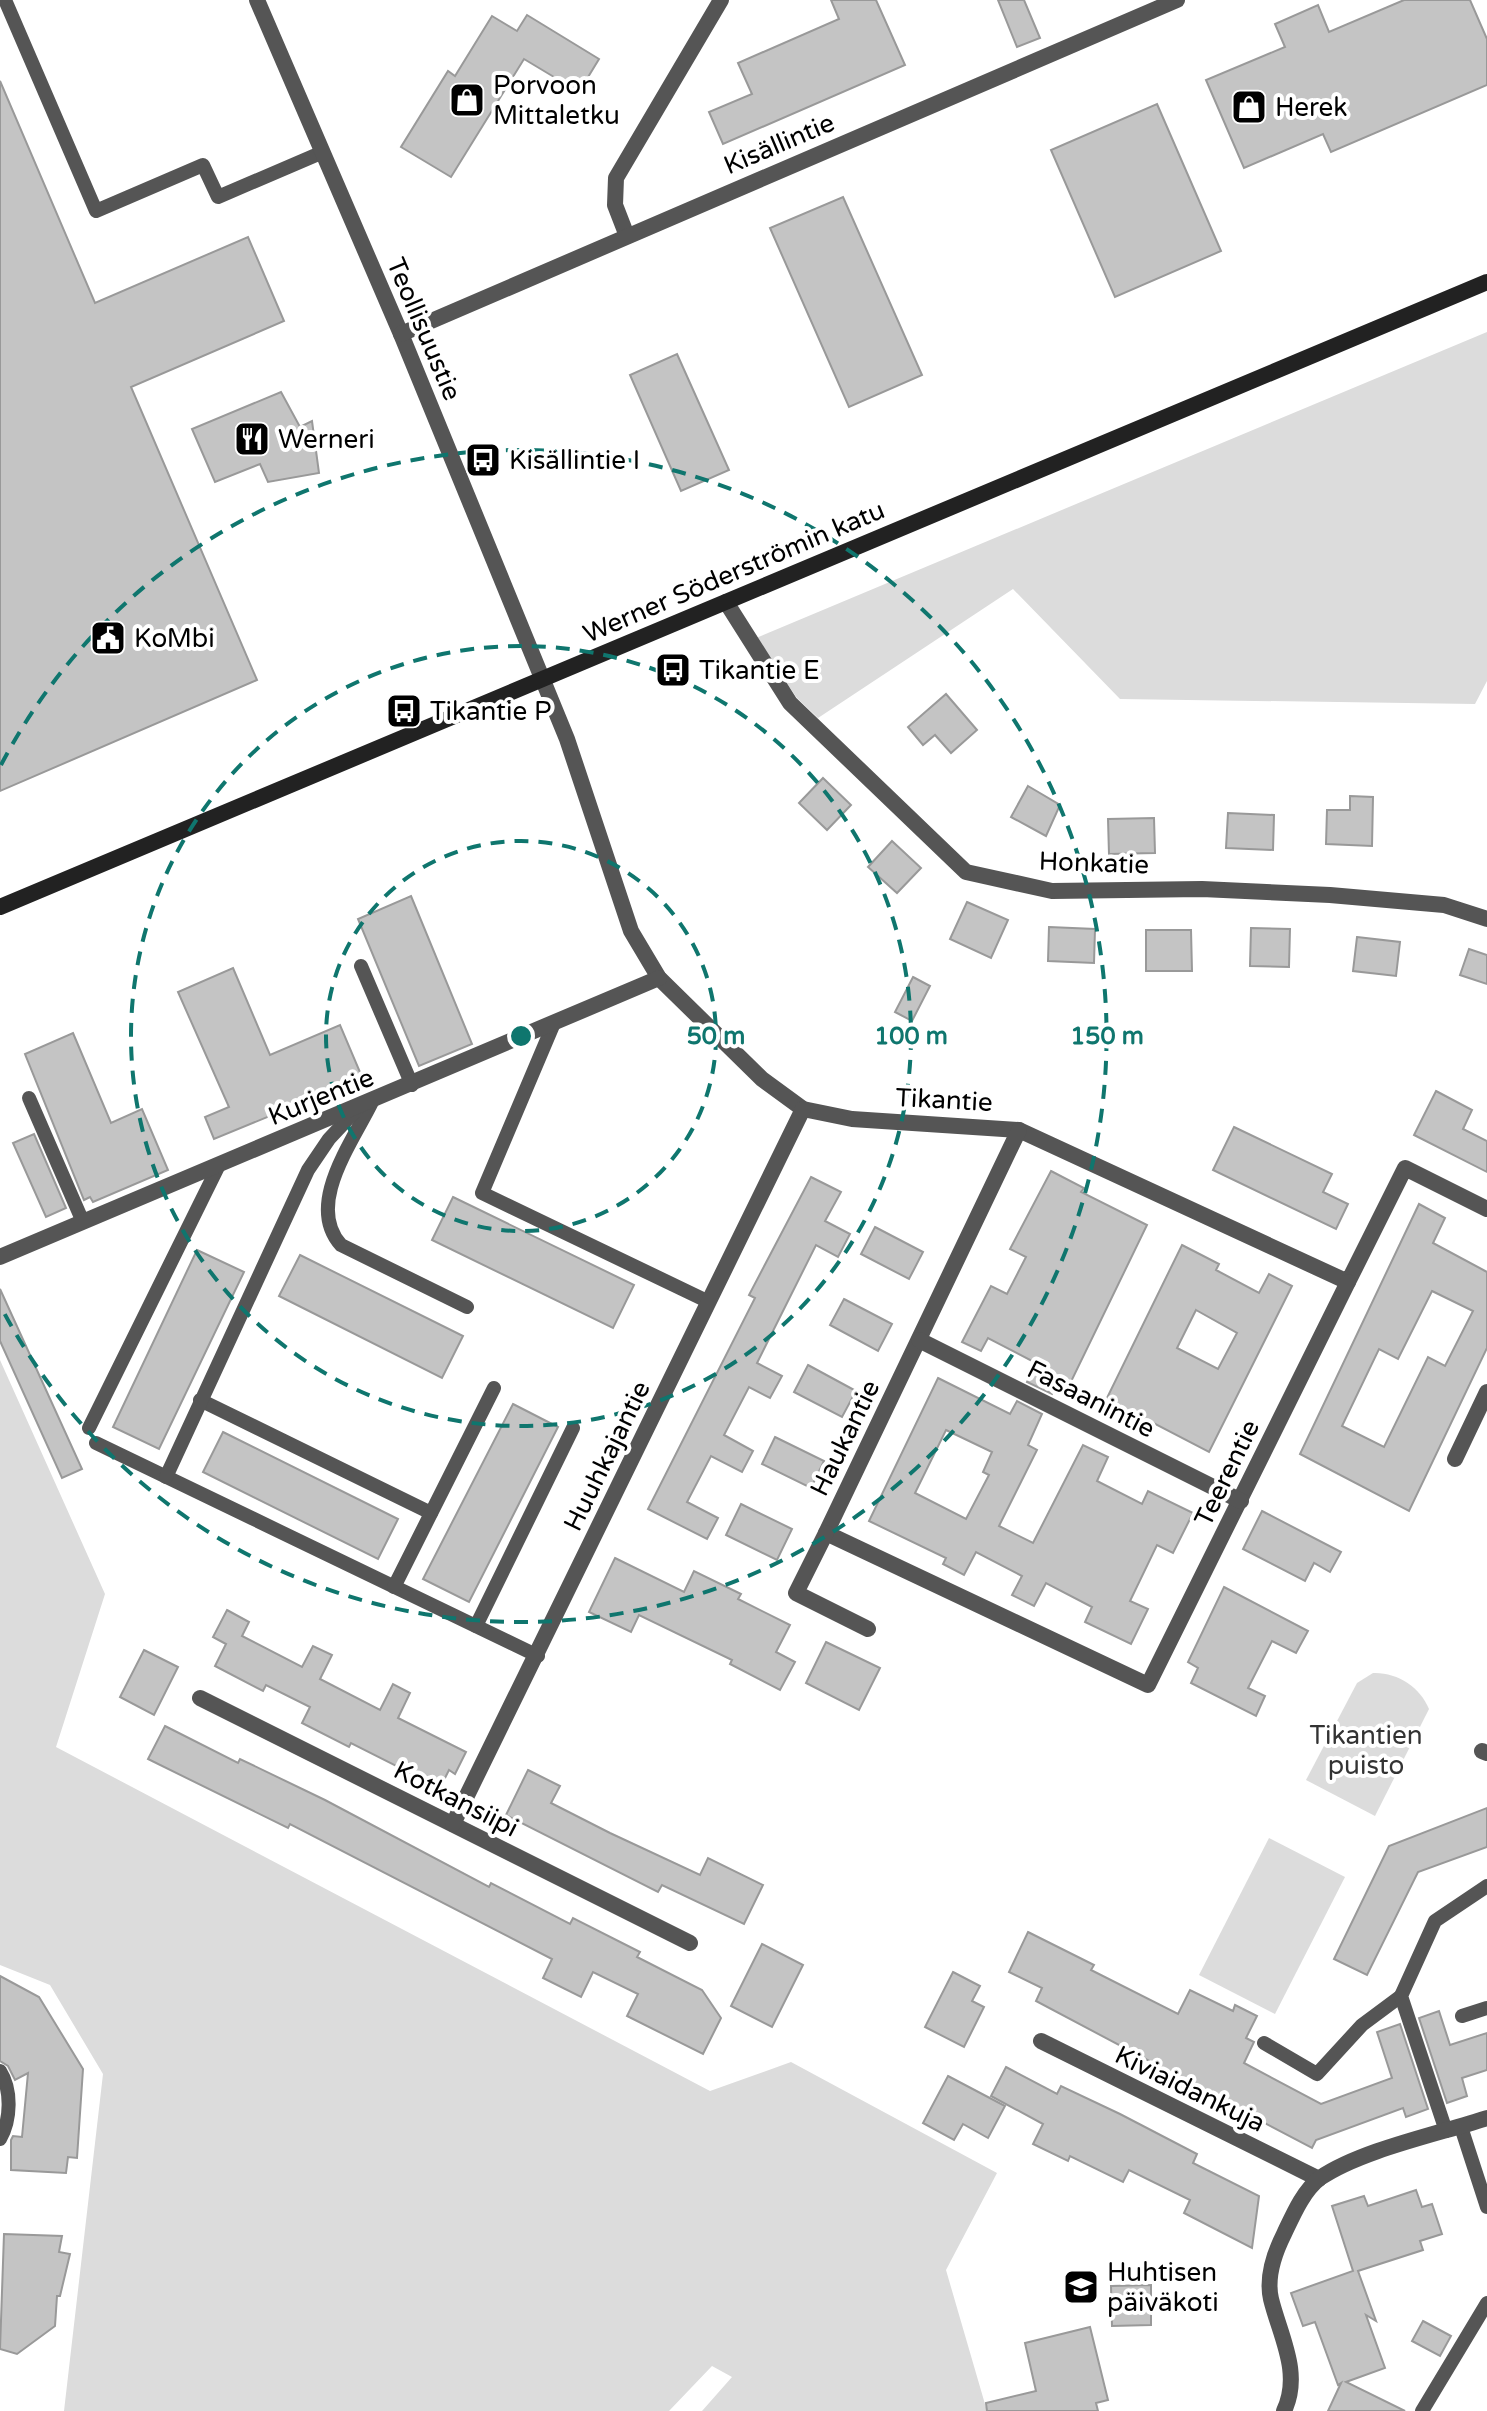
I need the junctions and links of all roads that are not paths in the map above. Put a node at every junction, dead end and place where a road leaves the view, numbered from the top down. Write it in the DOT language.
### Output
graph roads {
  1 [pos="5,0"];
  2 [pos="257,0"];
  3 [pos="721,0"];
  4 [pos="1177,0"];
  5 [pos="323,152"];
  6 [pos="627,236"];
  7 [pos="1487,282"];
  8 [pos="401,334"];
  9 [pos="726,602"];
  10 [pos="542,679"];
  11 [pos="0,907"];
  12 [pos="1487,919"];
  13 [pos="361,966"];
  14 [pos="659,978"];
  15 [pos="554,1023"];
  16 [pos="412,1085"];
  17 [pos="29,1098"];
  18 [pos="365,1105"];
  19 [pos="803,1109"];
  20 [pos="1019,1130"];
  21 [pos="219,1165"];
  22 [pos="1487,1209"];
  23 [pos="83,1222"];
  24 [pos="0,1257"];
  25 [pos="1348,1282"];
  26 [pos="707,1301"];
  27 [pos="467,1307"];
  28 [pos="919,1340"];
  29 [pos="494,1388"];
  30 [pos="1487,1392"];
  31 [pos="200,1400"];
  32 [pos="89,1428"];
  33 [pos="573,1428"];
  34 [pos="96,1443"];
  35 [pos="1455,1459"];
  36 [pos="166,1477"];
  37 [pos="1241,1501"];
  38 [pos="431,1513"];
  39 [pos="826,1533"];
  40 [pos="394,1587"];
  41 [pos="476,1626"];
  42 [pos="868,1629"];
  43 [pos="538,1656"];
  44 [pos="1148,1685"];
  45 [pos="200,1698"];
  46 [pos="453,1824"];
  47 [pos="1487,1886"];
  48 [pos="690,1943"];
  49 [pos="1401,1996"];
  50 [pos="1487,2008"];
  51 [pos="1462,2016"];
  52 [pos="1041,2041"];
  53 [pos="1264,2043"];
  54 [pos="0,2071"];
  55 [pos="1487,2118"];
  56 [pos="1453,2129"];
  57 [pos="0,2139"];
  58 [pos="1319,2179"];
  59 [pos="1487,2207"];
  60 [pos="1487,2303"];
  61 [pos="1284,2411"];
  62 [pos="1422,2411"];
  1 -- 5 [label="lane"];
  2 -- 5 [label="street, Teollisuustie"];
  3 -- 6 [label="street"];
  4 -- 6 [label="street, Kisällintie"];
  5 -- 8 [label="street, Teollisuustie"];
  6 -- 8 [label="street, Kisällintie"];
  7 -- 9 [label="street, Werner Söderströmin katu"];
  8 -- 10 [label="street, Teollisuustie"];
  9 -- 10 [label="street, Werner Söderströmin katu"];
  9 -- 12 [label="street, Honkatie"];
  10 -- 11 [label="street, Werner Söderströmin katu"];
  10 -- 14 [label="street, Tikantie"];
  13 -- 16 [label="lane"];
  14 -- 15 [label="street, Kurjentie"];
  14 -- 19 [label="street, Tikantie"];
  15 -- 16 [label="street, Kurjentie"];
  15 -- 26 [label="lane"];
  16 -- 18 [label="street, Kurjentie"];
  17 -- 23 [label="lane"];
  18 -- 21 [label="street, Kurjentie"];
  18 -- 27 [label="lane"];
  18 -- 31 [label="lane"];
  19 -- 20 [label="street, Tikantie"];
  19 -- 26 [label="street, Huuhkajantie"];
  20 -- 25 [label="street, Tikantie"];
  20 -- 28 [label="street, Haukantie"];
  21 -- 23 [label="street, Kurjentie"];
  21 -- 32 [label="lane"];
  22 -- 25 [label="street"];
  23 -- 24 [label="street, Kurjentie"];
  25 -- 37 [label="street, Teerentie"];
  26 -- 43 [label="street, Huuhkajantie"];
  28 -- 37 [label="street, Fasaanintie"];
  28 -- 39 [label="street, Haukantie"];
  29 -- 38 [label="lane"];
  30 -- 35 [label="street"];
  31 -- 36 [label="lane"];
  31 -- 38 [label="lane"];
  33 -- 41 [label="lane"];
  34 -- 36 [label="lane"];
  36 -- 40 [label="lane"];
  37 -- 44 [label="street, Teerentie"];
  38 -- 40 [label="lane"];
  39 -- 42 [label="street"];
  39 -- 44 [label="street, Haukantie"];
  40 -- 41 [label="lane"];
  41 -- 43 [label="lane"];
  43 -- 46 [label="street, Huuhkajantie"];
  45 -- 46 [label="street, Kotkansiipi"];
  46 -- 48 [label="street, Kotkansiipi"];
  47 -- 49 [label="lane"];
  49 -- 53 [label="lane"];
  49 -- 56 [label="lane"];
  50 -- 51 [label="lane"];
  52 -- 58 [label="street, Kiviaidankuja"];
  54 -- 57 [label="lane"];
  55 -- 56 [label="street"];
  56 -- 58 [label="street"];
  56 -- 59 [label="lane"];
  58 -- 61 [label="street"];
  60 -- 62 [label="lane"];
}
